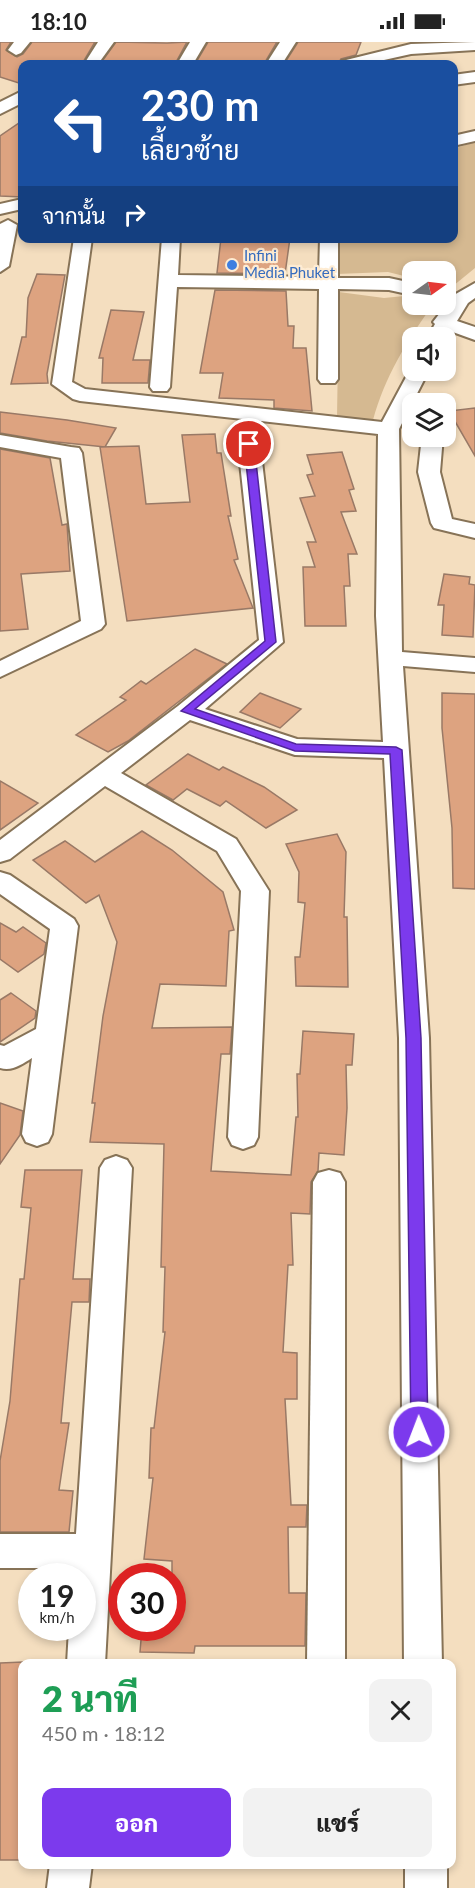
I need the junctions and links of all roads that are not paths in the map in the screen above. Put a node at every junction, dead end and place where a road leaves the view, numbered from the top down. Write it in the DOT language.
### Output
graph roads {
  1 [pos="106,42"];
  2 [pos="198,42"];
  3 [pos="288,42"];
  4 [pos="475,45"];
  5 [pos="406,46"];
  6 [pos="93,60"];
  7 [pos="187,60"];
  8 [pos="277,60"];
  9 [pos="361,60"];
  10 [pos="475,77"];
  11 [pos="458,79"];
  12 [pos="18,98"];
  13 [pos="0,109"];
  14 [pos="475,136"];
  15 [pos="458,140"];
  16 [pos="13,213"];
  17 [pos="82,243"];
  18 [pos="171,243"];
  19 [pos="329,243"];
  20 [pos="0,266"];
  21 [pos="168,281"];
  22 [pos="330,284"];
  23 [pos="402,287"];
  24 [pos="460,295"];
  25 [pos="442,327"];
  26 [pos="456,332"];
  27 [pos="475,334"];
  28 [pos="328,379"];
  29 [pos="413,381"];
  30 [pos="160,387"];
  31 [pos="389,429"];
  32 [pos="0,441"];
  33 [pos="249,444"];
  34 [pos="432,447"];
  35 [pos="475,531"];
  36 [pos="390,658"];
  37 [pos="475,666"];
  38 [pos="0,670"];
  39 [pos="187,711"];
  40 [pos="396,750"];
  41 [pos="103,774"];
  42 [pos="0,853"];
  43 [pos="0,881"];
  44 [pos="50,1034"];
  45 [pos="0,1056"];
  46 [pos="37,1134"];
  47 [pos="243,1137"];
  48 [pos="116,1168"];
  49 [pos="329,1182"];
  50 [pos="0,1551"];
  51 [pos="93,1551"];
  52 [pos="86,1659"];
  53 [pos="326,1659"];
  54 [pos="423,1659"];
  55 [pos="70,1869"];
  56 [pos="426,1869"];
  57 [pos="68,1888"];
  58 [pos="426,1888"];
  1 -- 6 [label="street"];
  2 -- 7 [label="street"];
  3 -- 8 [label="street"];
  4 -- 5 [label="street"];
  5 -- 9 [label="street"];
  10 -- 11 [label="street"];
  12 -- 13 [label="street"];
  14 -- 15 [label="street"];
  16 -- 20 [label="street"];
  17 -- 31 [label="street"];
  18 -- 21 [label="street"];
  19 -- 22 [label="street"];
  21 -- 22 [label="street"];
  21 -- 30 [label="street"];
  22 -- 23 [label="street"];
  22 -- 28 [label="street"];
  24 -- 25 [label="street"];
  26 -- 27 [label="street"];
  29 -- 31 [label="street"];
  31 -- 36 [label="street"];
  32 -- 38 [label="street"];
  33 -- 39 [label="street"];
  34 -- 35 [label="street"];
  36 -- 37 [label="street"];
  36 -- 40 [label="street"];
  39 -- 40 [label="street"];
  39 -- 41 [label="street"];
  40 -- 54 [label="street"];
  41 -- 42 [label="street"];
  41 -- 47 [label="street"];
  43 -- 44 [label="street"];
  44 -- 45 [label="street"];
  44 -- 46 [label="street"];
  48 -- 51 [label="street"];
  49 -- 53 [label="street"];
  50 -- 51 [label="street"];
  51 -- 52 [label="street"];
  55 -- 57 [label="street"];
  56 -- 58 [label="street"];
}
